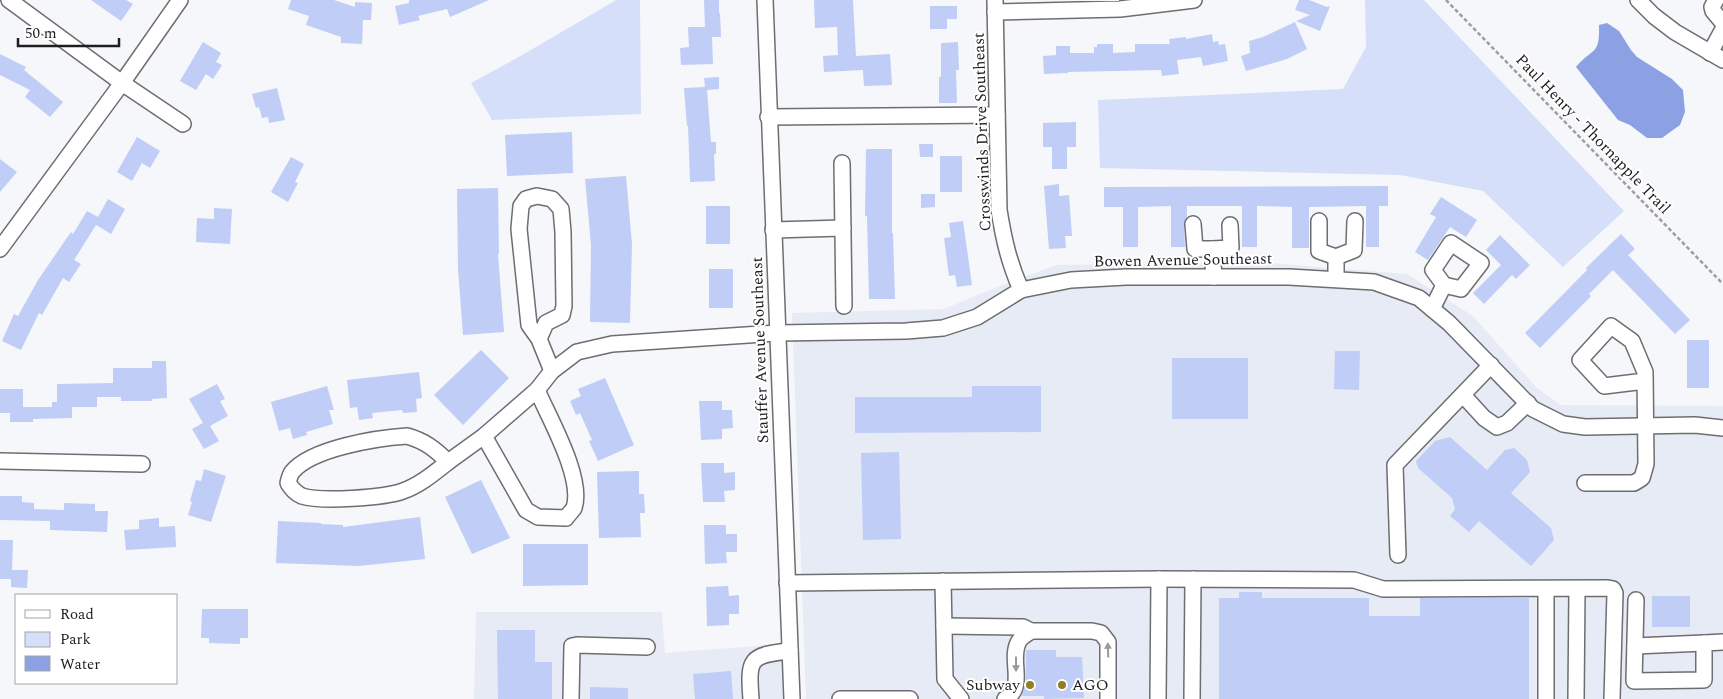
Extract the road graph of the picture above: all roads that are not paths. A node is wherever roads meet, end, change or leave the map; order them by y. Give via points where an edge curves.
1 (9, 0) edge
2 (180, 0) edge
3 (765, 0) edge
4 (1194, 0) edge
5 (1638, 0) edge
6 (1716, 0) edge
7 (995, 6) edge
8 (1723, 23) edge
9 (1723, 28) edge
10 (1716, 56) edge
11 (122, 83) junction
12 (997, 115) junction
13 (768, 117) junction
14 (183, 124) dead end
15 (842, 163) dead end
16 (1319, 221) dead end
17 (1355, 221) dead end
18 (1193, 224) dead end
19 (1230, 225) dead end
20 (843, 228) junction
21 (773, 230) junction
22 (1, 247) edge
23 (1212, 250) junction
24 (1336, 257) junction
25 (1214, 277) junction
26 (1336, 279) junction
27 (1444, 285) dead end
28 (1021, 290) junction
29 (844, 306) dead end
30 (1432, 309) junction
31 (777, 333) junction
32 (539, 339) junction
33 (1491, 365) junction
34 (552, 371) junction
35 (1645, 381) junction
36 (537, 390) junction
37 (1462, 395) junction
38 (1528, 403) junction
39 (1646, 426) junction
40 (1723, 428) edge
41 (484, 436) junction
42 (0, 461) edge
43 (448, 462) junction
44 (142, 464) dead end
45 (1585, 482) dead end
46 (1398, 555) dead end
47 (1159, 579) junction
48 (1193, 579) junction
49 (943, 582) junction
50 (787, 583) junction
51 (1546, 589) junction
52 (1578, 589) junction
53 (1636, 600) dead end
54 (944, 626) junction
55 (1031, 631) junction
56 (1723, 642) edge
57 (1704, 643) junction
58 (1635, 646) junction
59 (647, 647) dead end
60 (790, 652) junction
61 (571, 699) edge
62 (750, 699) edge
63 (792, 699) edge
64 (840, 699) edge
65 (910, 699) edge
66 (961, 699) edge
67 (1005, 699) edge
68 (1108, 699) edge
69 (1158, 699) edge
70 (1192, 699) edge
71 (1546, 699) edge
72 (1576, 699) edge
73 (1612, 699) edge

1 - 11 street
2 - 11 street
3 - 13 street, Stauffer Avenue Southeast
4 - 7 street via 1120,9
5 - 10 street via 1675,32
6 - 8 street via 1713,12
7 - 12 street, Crosswinds Drive Southeast
9 - 10 street
11 - 14 street
11 - 22 street
12 - 13 street
12 - 28 street, Crosswinds Drive Southeast via 999,210 1004,243
13 - 21 street, Stauffer Avenue Southeast
15 - 20 street
16 - 24 street via 1319,251
17 - 24 street via 1354,250
18 - 23 street via 1195,249
19 - 23 street via 1231,248
20 - 21 street
20 - 29 street
21 - 31 street, Stauffer Avenue Southeast
23 - 25 street
24 - 26 street
25 - 26 street, Bowen Avenue Southeast
25 - 28 street, Bowen Avenue Southeast via 1071,280
26 - 30 street, Bowen Avenue Southeast via 1374,282 1419,298
27 - 30 street
28 - 31 street, Bowen Avenue Southeast via 977,317 943,328 906,332
30 - 33 street, Bowen Avenue Southeast
31 - 34 street, Bowen Avenue Southeast via 612,344 577,352
31 - 50 street, Stauffer Avenue Southeast
32 - 32 street via 529,325 519,229 520,206 526,199 537,196 552,199 560,209 563,232 562,315 546,323
32 - 34 street
33 - 37 street
33 - 38 street, Bowen Avenue Southeast
34 - 36 street, Bowen Avenue Southeast
35 - 35 street via 1645,372 1632,341 1611,326 1580,360 1604,386
35 - 39 street
36 - 41 street, Bowen Avenue Southeast
36 - 41 street via 571,467 574,509 566,518 538,517 526,510
37 - 38 street via 1497,427 1507,423
37 - 46 street via 1395,465
38 - 39 street, Bowen Avenue Southeast via 1563,424
39 - 40 street, Bowen Avenue Southeast
39 - 45 street via 1646,464 1642,478 1634,484
41 - 43 street, Bowen Avenue Southeast
42 - 44 street
43 - 43 street, Bowen Avenue Southeast via 423,482 401,492 362,498 303,496 293,491 288,483 300,465 316,456 385,437 407,436 421,440
47 - 48 street
47 - 49 street
47 - 69 street
48 - 51 street via 1354,580 1384,589
48 - 70 street
49 - 50 street
49 - 54 street
50 - 60 street, Stauffer Avenue Southeast
51 - 52 street
51 - 71 street
52 - 72 street
52 - 73 street via 1608,588 1615,592
53 - 58 street
54 - 55 street via 1023,627
54 - 66 street via 945,679
55 -> 67 street via 1019,641 1016,684 1014,692
68 -> 55 street via 1108,642 1101,633
56 - 57 street
57 - 58 street
57 - 58 street via 1704,680 1634,681
59 - 61 street via 572,646
60 - 62 street via 761,655 752,663
60 - 63 street, Stauffer Avenue Southeast
64 - 65 street

